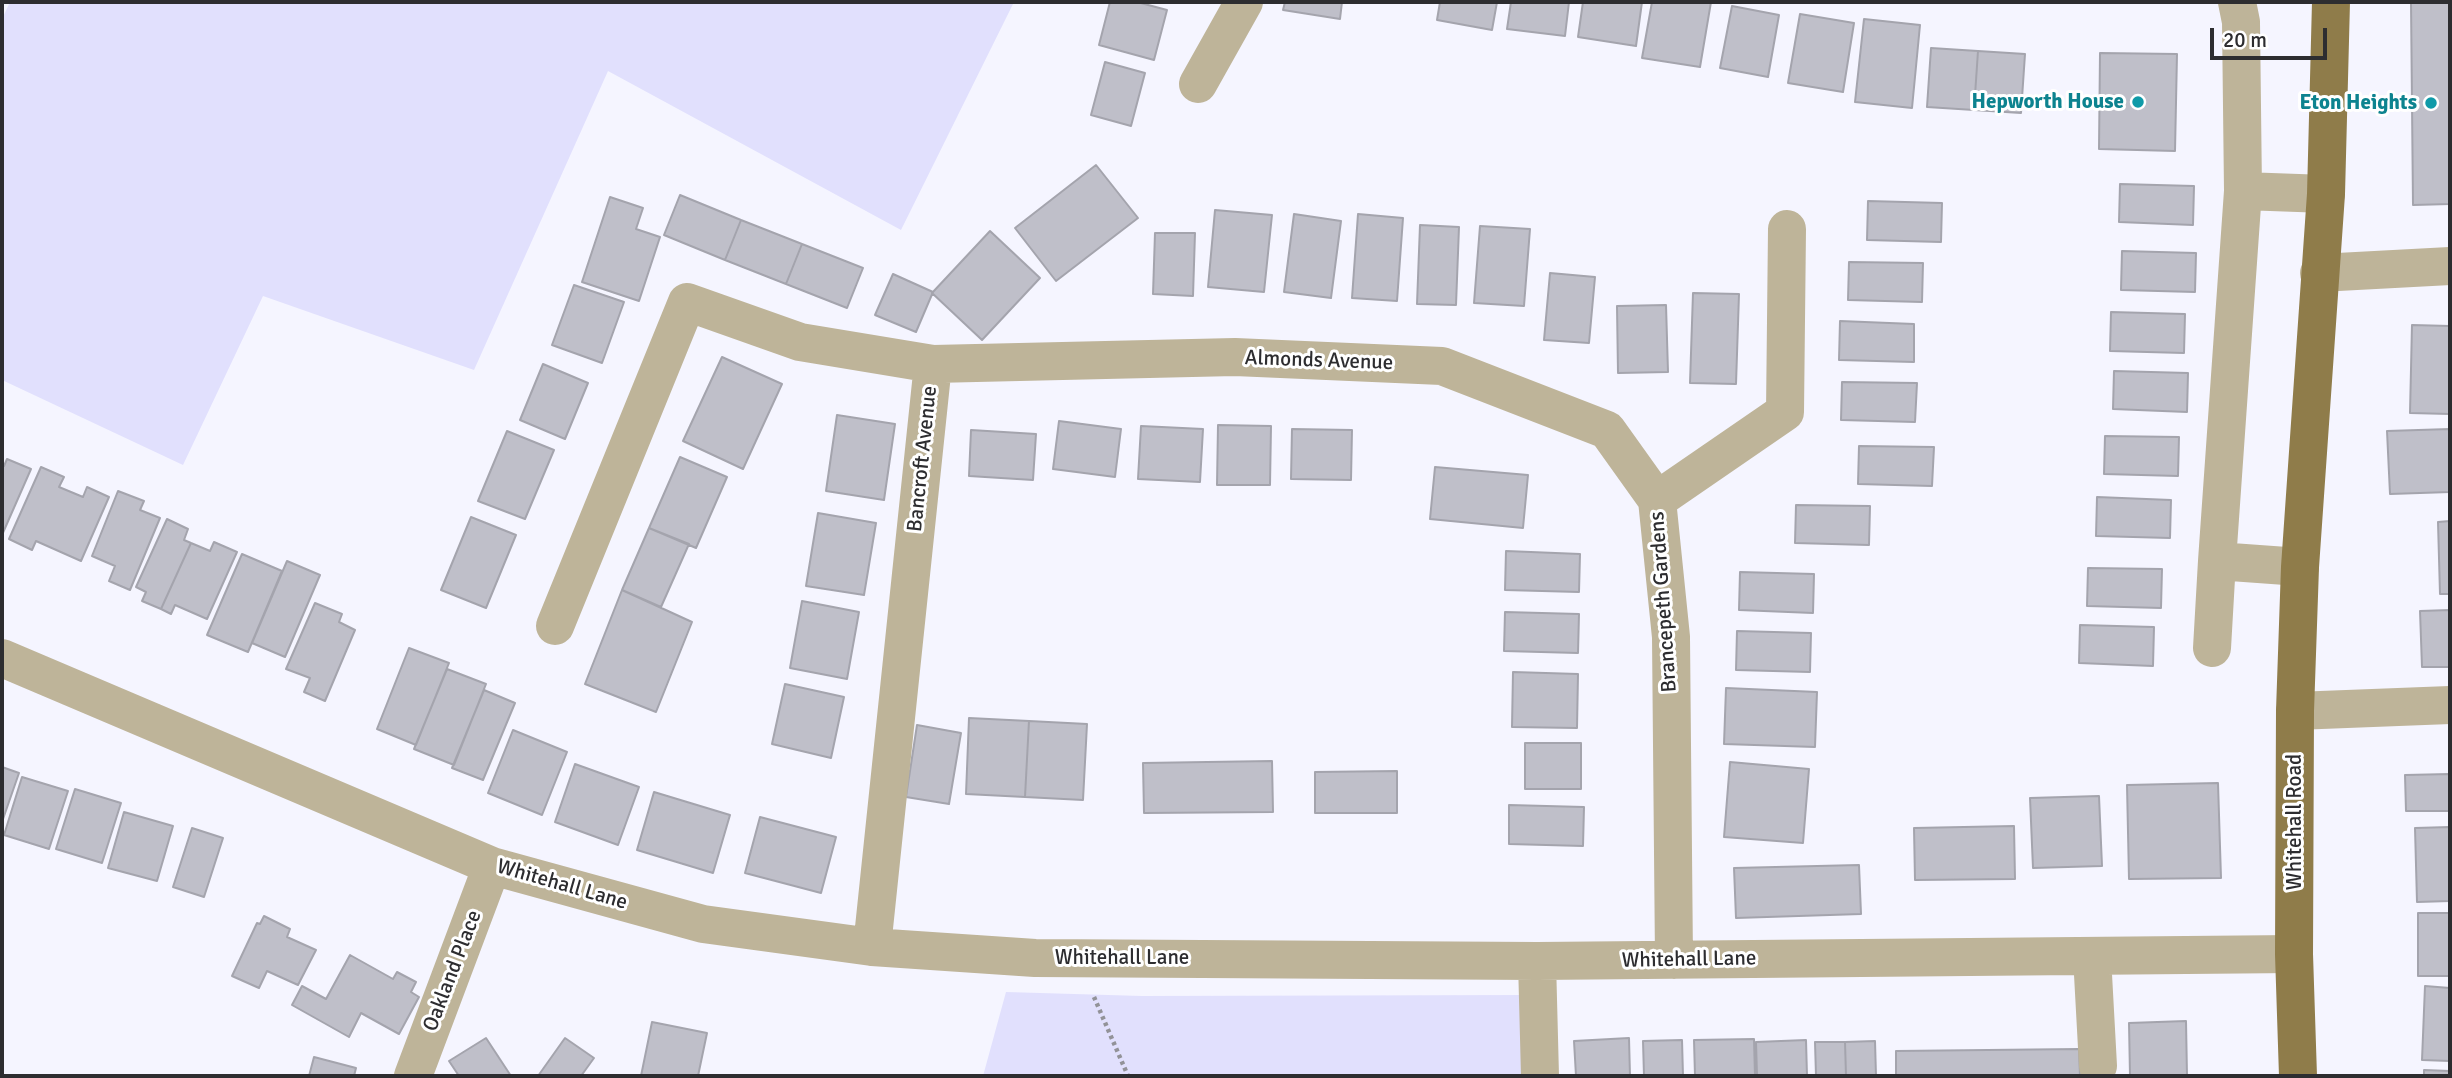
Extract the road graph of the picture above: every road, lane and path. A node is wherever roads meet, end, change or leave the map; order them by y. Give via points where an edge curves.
1 (1244, 2) edge
2 (2331, 2) edge
3 (2239, 12) edge
4 (1198, 84) dead end
5 (2243, 191) junction
6 (2326, 194) junction
7 (1787, 229) dead end
8 (2450, 266) edge
9 (2319, 273) junction
10 (933, 364) junction
11 (1657, 500) junction
12 (2217, 561) junction
13 (2300, 567) junction
14 (555, 626) dead end
15 (2212, 649) dead end
16 (2, 658) edge
17 (2450, 705) edge
18 (2295, 710) junction
19 (492, 866) junction
20 (872, 947) junction
21 (2294, 954) junction
22 (2092, 956) junction
23 (1077, 957) junction
24 (1674, 960) junction
25 (1537, 961) junction
26 (2098, 1066) dead end
27 (413, 1076) edge
28 (1128, 1076) edge
29 (1540, 1076) edge
30 (2298, 1076) edge

1 - 4 street
2 - 6 main road, Whitehall Road
3 - 5 street
5 - 6 street
5 - 12 street
6 - 9 main road, Whitehall Road
7 - 11 street, Brancepeth Gardens via 1785,412
8 - 9 street
9 - 13 main road, Whitehall Road
10 - 11 street, Almonds Avenue via 1235,358 1442,366 1607,430
10 - 14 street, Bancroft Avenue via 800,342 687,302
10 - 20 street, Bancroft Avenue
11 - 24 street, Brancepeth Gardens via 1671,637
12 - 13 street
12 - 15 street
13 - 18 main road, Whitehall Road
16 - 19 street, Whitehall Lane
17 - 18 street
18 - 21 main road, Whitehall Road
19 - 20 street, Whitehall Lane via 703,924
19 - 27 street, Oakland Place
20 - 23 street, Whitehall Lane
21 - 22 street, Whitehall Lane
21 - 30 main road, Whitehall Road
22 - 24 street, Whitehall Lane
22 - 26 street
23 - 25 street, Whitehall Lane
23 - 28 path
24 - 25 street, Whitehall Lane
25 - 29 street

